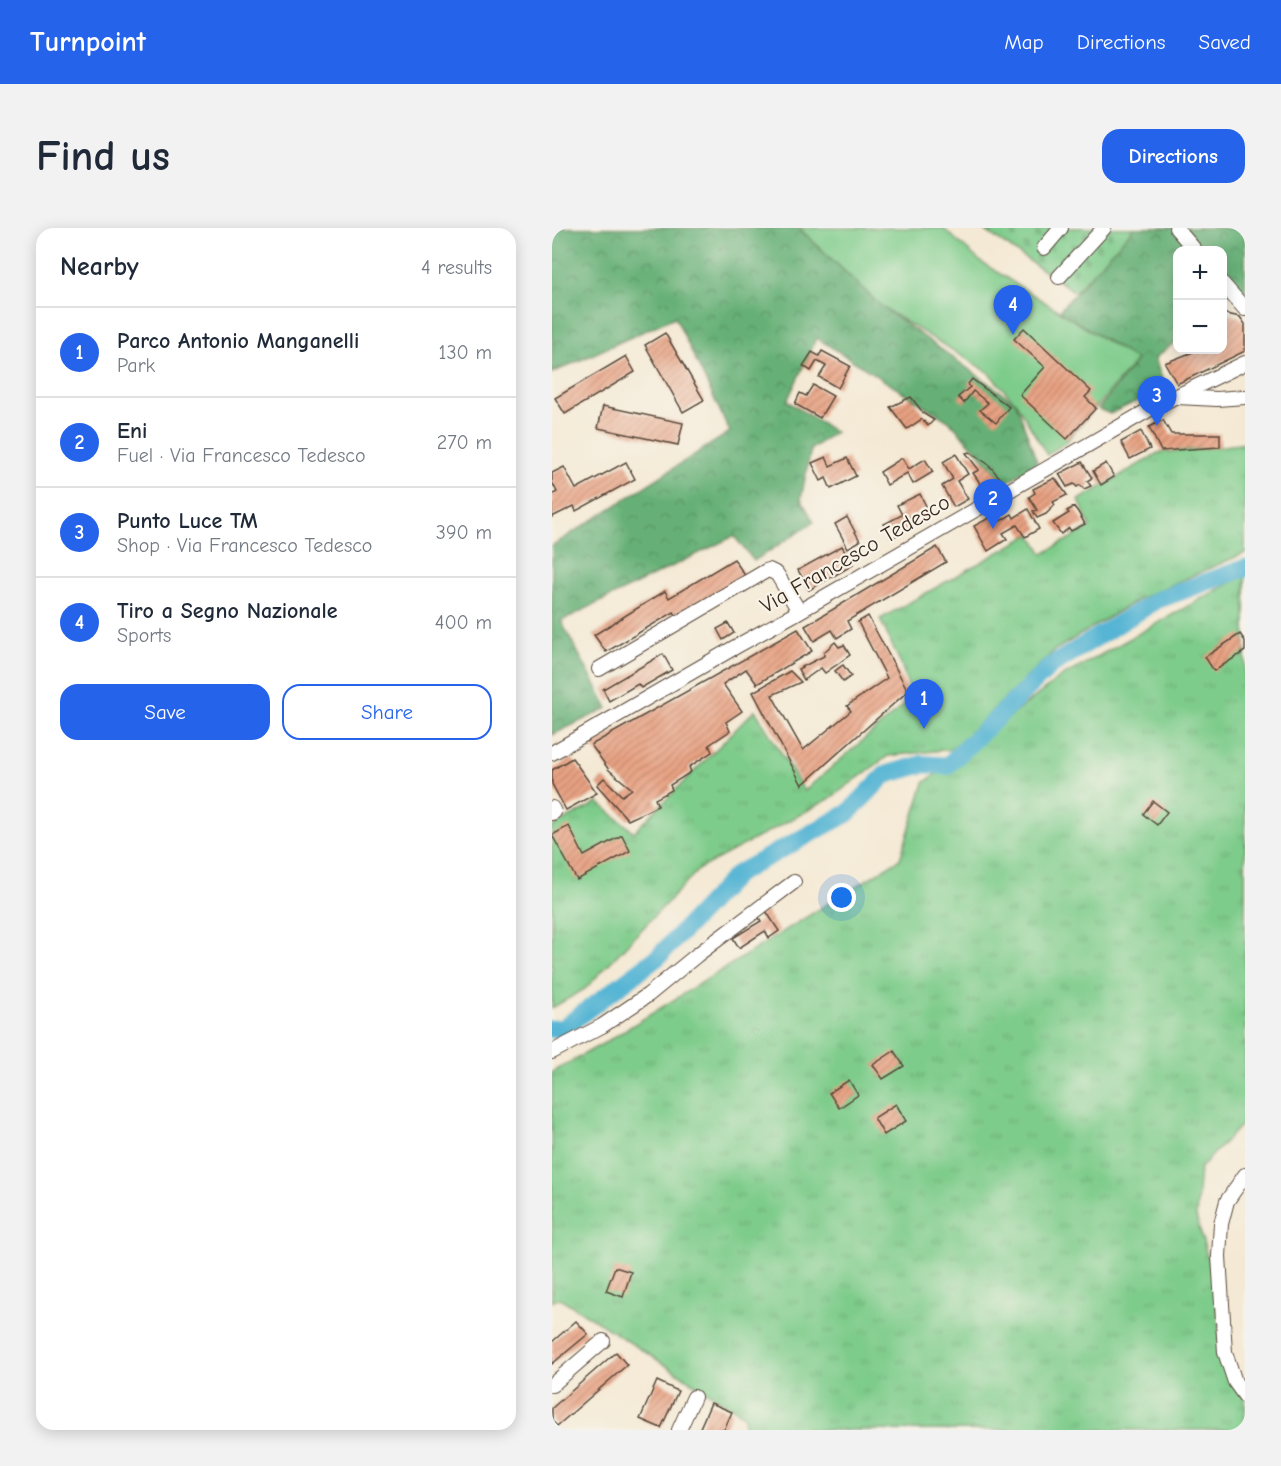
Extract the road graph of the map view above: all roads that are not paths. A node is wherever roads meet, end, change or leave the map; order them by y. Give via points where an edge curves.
1 (1061, 228) edge
2 (1104, 228) edge
3 (1176, 228) edge
4 (1192, 246) edge
5 (1044, 248) dead end
6 (1059, 277) dead end
7 (1227, 289) edge
8 (1245, 309) edge
9 (1245, 363) edge
10 (1175, 397) junction
11 (1245, 397) edge
12 (799, 611) junction
13 (599, 669) dead end
14 (552, 753) edge
15 (552, 808) edge
16 (552, 813) edge
17 (794, 882) dead end
18 (552, 1052) edge
19 (1245, 1175) edge
20 (603, 1341) dead end
21 (552, 1384) edge
22 (1245, 1396) edge
23 (694, 1397) dead end
24 (678, 1430) edge

1 - 5 street
2 - 6 street
3 - 4 street
7 - 8 street
9 - 10 street, Via Francesco Tedesco
10 - 11 street
10 - 12 street, Via Francesco Tedesco
12 - 13 street via 777,574 766,571
12 - 14 street, Via Francesco Tedesco
15 - 16 street
17 - 18 street via 696,954 648,996
19 - 22 street via 1227,1201 1219,1256 1225,1352 1235,1382
20 - 21 street
23 - 24 street

